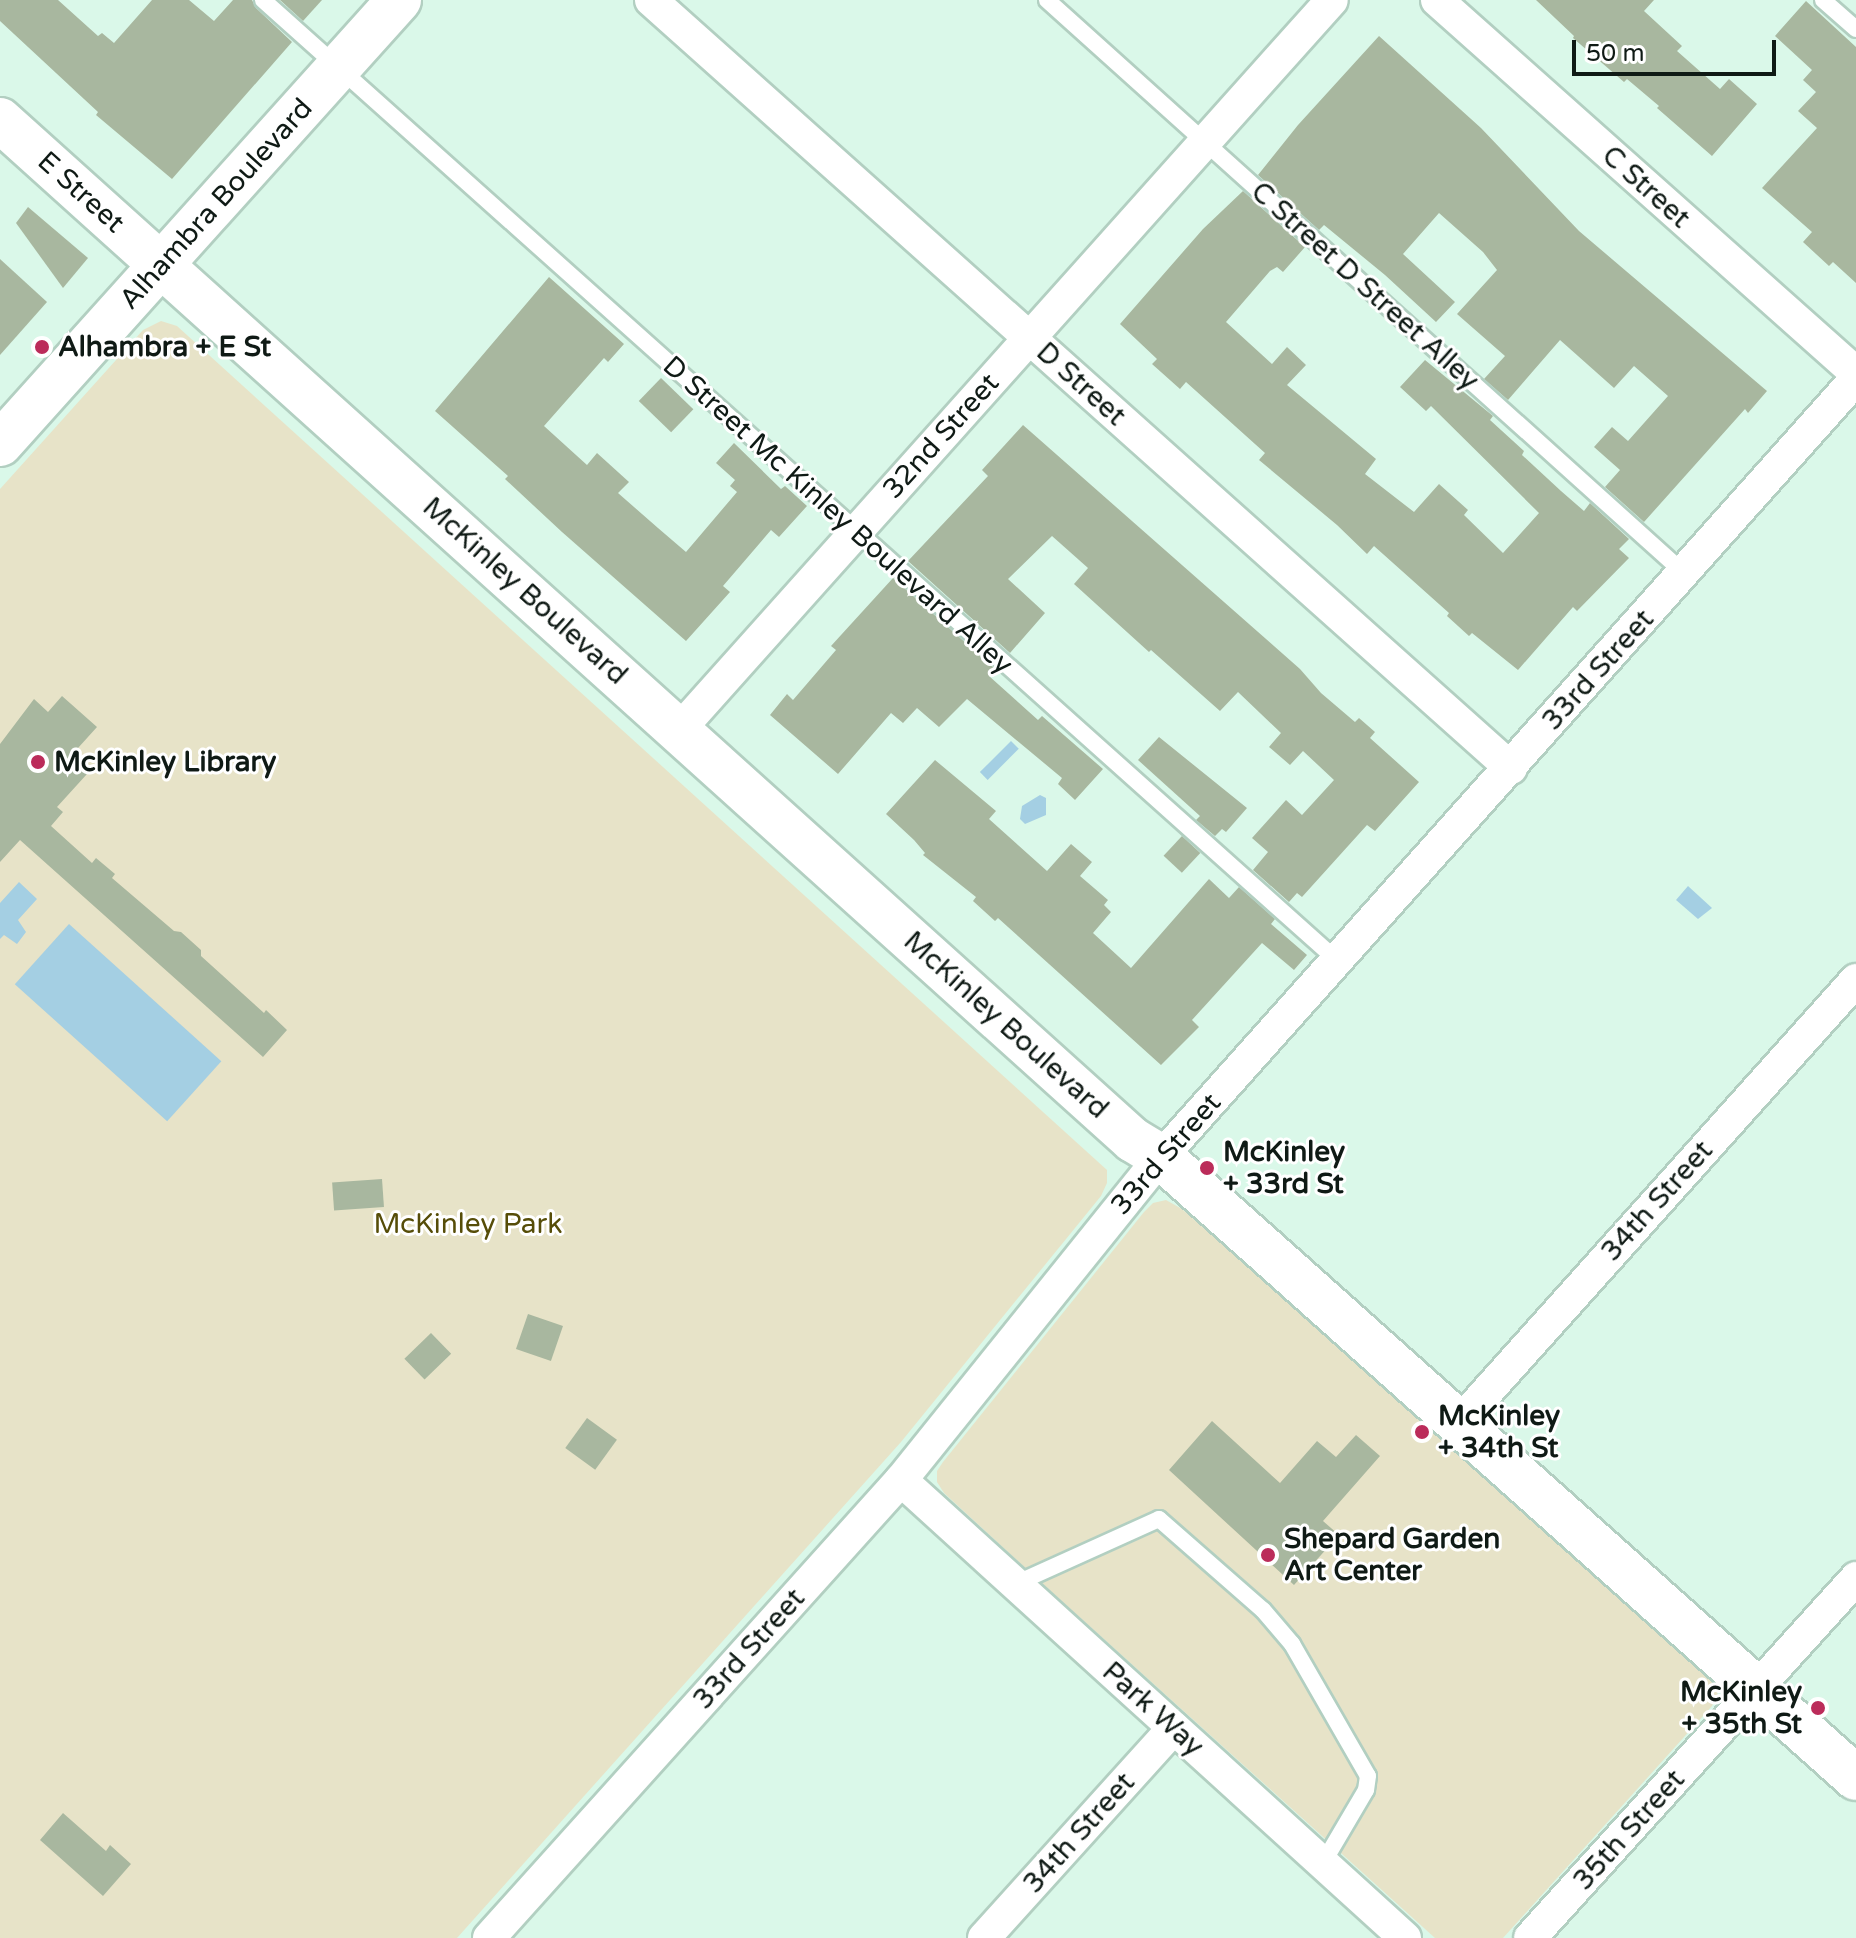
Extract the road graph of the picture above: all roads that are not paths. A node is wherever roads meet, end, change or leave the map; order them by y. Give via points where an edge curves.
1 (263, 0) edge
2 (399, 0) edge
3 (651, 0) edge
4 (1047, 0) edge
5 (1332, 0) edge
6 (1437, 0) edge
7 (1823, 0) edge
8 (1856, 29) edge
9 (339, 67) junction
10 (0, 120) edge
11 (1205, 142) junction
12 (162, 265) junction
13 (1029, 338) junction
14 (1856, 373) edge
15 (1856, 379) edge
16 (0, 444) edge
17 (856, 531) junction
18 (1684, 573) junction
19 (679, 730) junction
20 (1511, 768) junction
21 (1338, 961) junction
22 (1856, 980) edge
23 (1161, 1157) junction
24 (1459, 1423) junction
25 (901, 1480) junction
26 (1856, 1578) edge
27 (1015, 1584) junction
28 (1757, 1688) junction
29 (1174, 1728) junction
30 (1856, 1778) edge
31 (1323, 1863) junction
32 (489, 1938) edge
33 (984, 1938) edge
34 (1405, 1938) edge
35 (1530, 1938) edge

1 - 9 lane, D Street Mc Kinley Boulevard Alley
2 - 9 street, Alhambra Boulevard
3 - 13 street, D Street
4 - 11 lane, C Street D Street Alley
5 - 11 street, 32nd Street
6 - 14 street, C Street
7 - 8 lane
9 - 12 street, Alhambra Boulevard
9 - 17 lane, D Street Mc Kinley Boulevard Alley
10 - 12 street, E Street
11 - 13 street, 32nd Street
11 - 18 lane, C Street D Street Alley
12 - 16 street, Alhambra Boulevard
12 - 19 street, McKinley Boulevard
13 - 17 street, 32nd Street
13 - 20 street, D Street
15 - 18 street, 33rd Street
17 - 19 street, 32nd Street
17 - 21 lane, D Street Mc Kinley Boulevard Alley
18 - 20 street, 33rd Street
19 - 23 street, McKinley Boulevard via 1133,1140
20 - 21 street, 33rd Street
21 - 23 street, 33rd Street
22 - 24 street, 34th Street
23 - 24 street, McKinley Boulevard
23 - 25 street, 33rd Street
24 - 28 street, McKinley Boulevard
25 - 27 street, Park Way
25 - 32 street, 33rd Street
26 - 28 street, 35th Street
27 - 29 street, Park Way
27 - 31 lane via 1159,1519 1263,1610 1292,1644 1368,1776 1366,1790
28 - 30 street, McKinley Boulevard
28 - 35 street, 35th Street
29 - 31 street, Park Way
29 - 33 street, 34th Street
31 - 34 street, Park Way

